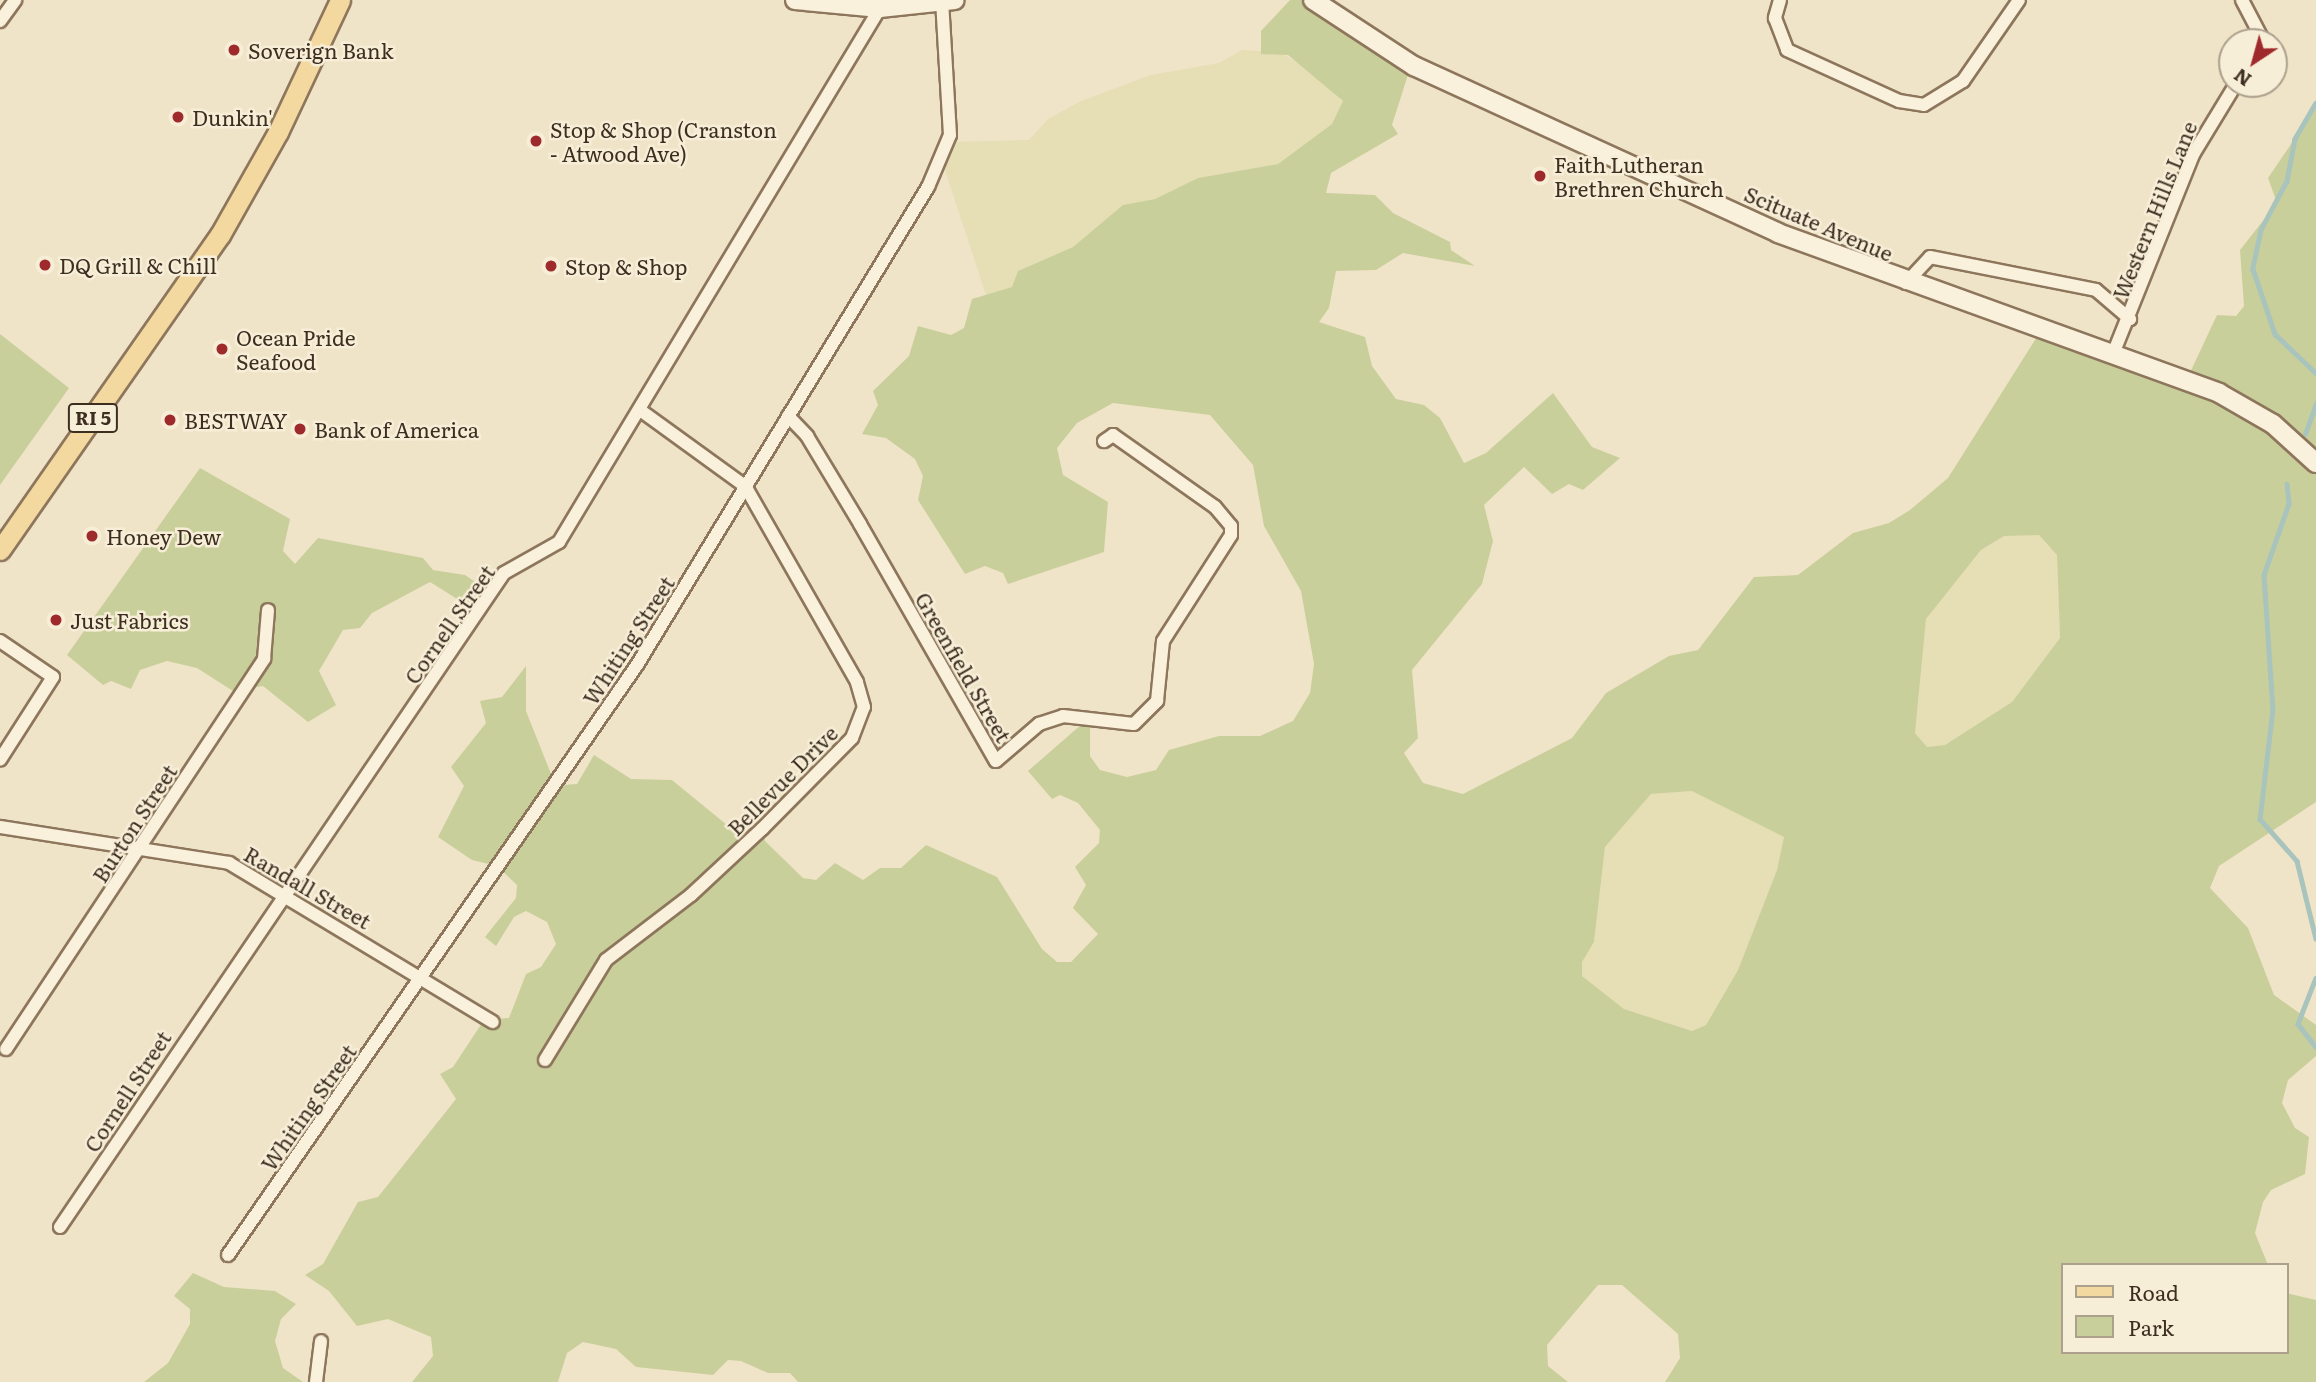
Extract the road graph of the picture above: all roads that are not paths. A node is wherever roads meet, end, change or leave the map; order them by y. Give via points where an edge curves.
1 (16, 0) edge
2 (322, 0) edge
3 (340, 0) edge
4 (794, 0) edge
5 (1313, 0) edge
6 (1780, 0) edge
7 (2020, 0) edge
8 (2242, 0) edge
9 (948, 1) edge
10 (914, 3) edge
11 (880, 8) junction
12 (0, 21) edge
13 (2257, 28) edge
14 (321, 30) junction
15 (2227, 98) edge
16 (1906, 283) junction
17 (2130, 319) junction
18 (2113, 354) junction
19 (640, 410) junction
20 (788, 416) junction
21 (1104, 441) dead end
22 (2316, 463) edge
23 (746, 486) junction
24 (0, 550) edge
25 (268, 610) dead end
26 (0, 641) edge
27 (0, 761) edge
28 (0, 827) edge
29 (143, 847) junction
30 (285, 894) junction
31 (422, 977) junction
32 (493, 1022) dead end
33 (6, 1049) dead end
34 (545, 1060) dead end
35 (60, 1227) dead end
36 (228, 1255) dead end
37 (321, 1341) dead end
38 (316, 1382) edge

1 - 12 street
2 - 14 main road, RI 5
3 - 14 main road, RI 5
4 - 11 main road
5 - 16 main road, Scituate Avenue via 1414,66 1778,233
6 - 7 street via 1778,35 1787,50 1899,101 1924,106 1963,81
8 - 13 street
9 - 10 main road
9 - 20 street, Whiting Street via 950,121 945,157
10 - 11 main road
11 - 19 street, Cornell Street
14 - 24 main road, RI 5 via 289,110 220,235
15 - 17 street, Western Hills Lane via 2194,153
16 - 17 street via 1930,257 2096,290
16 - 18 main road, Scituate Avenue
17 - 18 street, Western Hills Lane
18 - 22 main road, Scituate Avenue via 2238,402
19 - 23 street, Bellevue Drive
19 - 30 street, Cornell Street via 559,542 504,573
20 - 21 street, Greenfield Street via 807,436 996,761 1039,724 1063,716 1134,723 1157,701 1163,641 1231,534 1231,526 1215,507 1113,435
20 - 23 street, Whiting Street
23 - 31 street, Whiting Street via 637,665
23 - 34 street, Bellevue Drive via 857,682 862,720 852,738 762,829 691,895 606,960
25 - 29 street, Burton Street via 264,659
26 - 27 street via 54,677
28 - 29 street, Randall Street
29 - 30 street, Randall Street via 229,863
29 - 33 street, Burton Street
30 - 31 street, Randall Street
30 - 35 street, Cornell Street
31 - 32 street, Randall Street
31 - 36 street, Whiting Street
37 - 38 street

